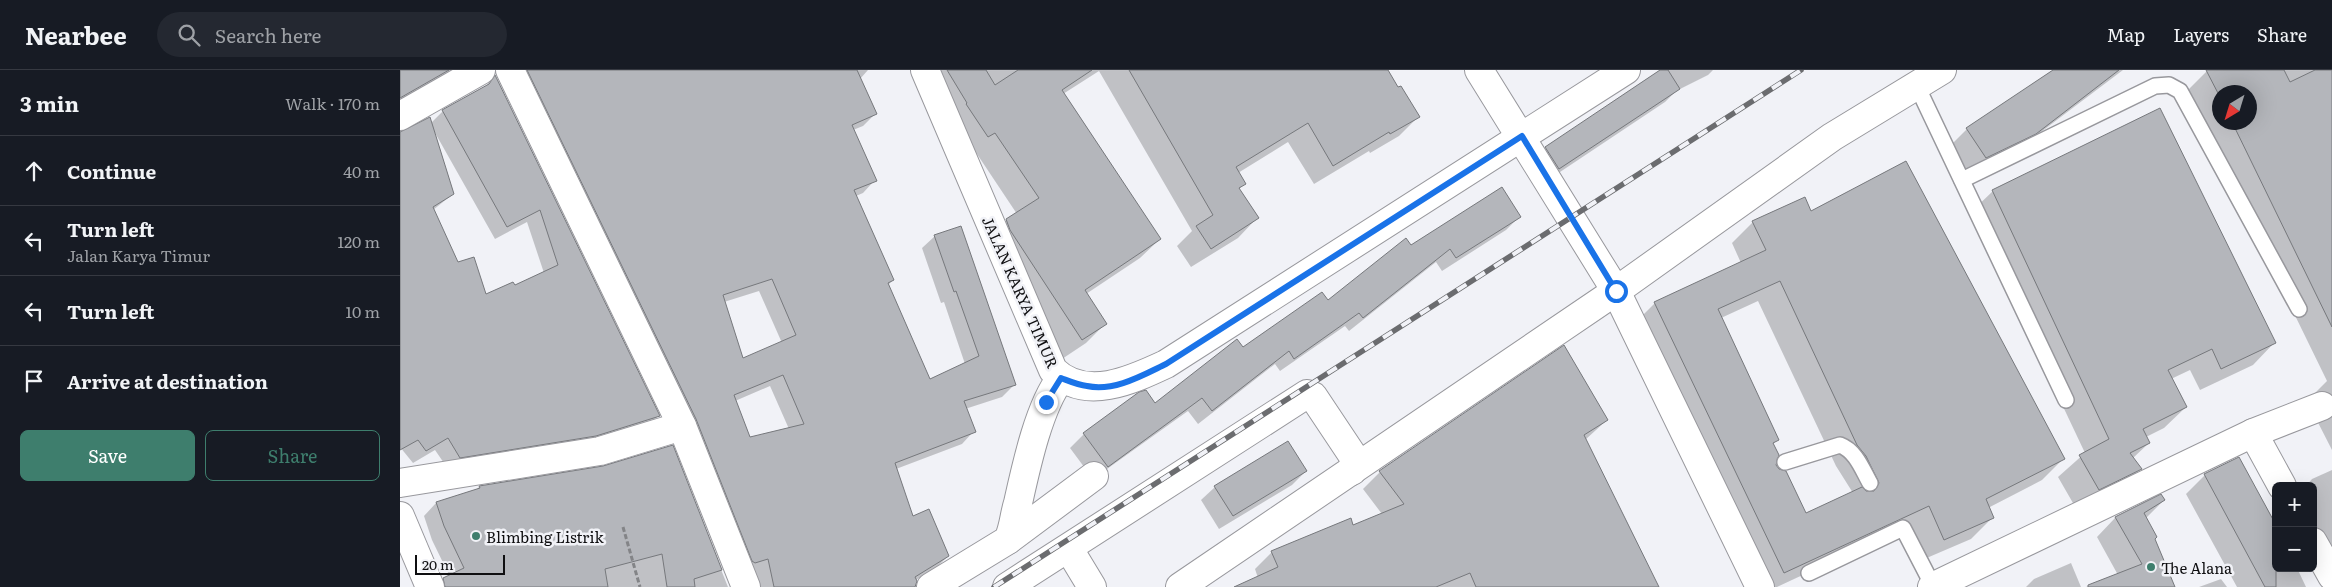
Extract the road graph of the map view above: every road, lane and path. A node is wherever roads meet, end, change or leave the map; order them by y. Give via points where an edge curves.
1 (480, 70) edge
2 (510, 70) edge
3 (925, 70) edge
4 (1479, 70) edge
5 (1626, 70) edge
6 (1942, 70) edge
7 (1917, 86) junction
8 (400, 116) edge
9 (1522, 136) junction
10 (1962, 180) junction
11 (1616, 291) junction
12 (2298, 309) dead end
13 (1061, 378) junction
14 (2066, 400) dead end
15 (2322, 406) dead end
16 (682, 426) junction
17 (2253, 433) junction
18 (1785, 462) dead end
19 (1352, 471) junction
20 (1094, 476) dead end
21 (2280, 482) edge
22 (400, 483) edge
23 (1870, 483) dead end
24 (400, 516) edge
25 (623, 527) dead end
26 (1008, 540) junction
27 (1069, 549) junction
28 (2317, 549) edge
29 (1810, 573) dead end
30 (2332, 576) edge
31 (430, 587) edge
32 (640, 587) edge
33 (746, 587) edge
34 (931, 587) edge
35 (1007, 587) edge
36 (1092, 587) edge
37 (1180, 587) edge
38 (1760, 587) edge
39 (1933, 587) edge

1 - 8 street
2 - 16 street
3 - 13 street, JALAN KARYA TIMUR via 1046,356
4 - 9 street
5 - 9 street, JALAN KARYA TIMUR
6 - 7 street
7 - 10 lane
7 - 11 street via 1832,137
9 - 11 street
9 - 13 street, JALAN KARYA TIMUR via 1166,364 1136,378 1100,387 1088,387
10 - 12 lane via 2155,86 2169,85 2180,91
10 - 14 lane
11 - 19 street
11 - 38 street
13 - 26 street via 1046,402
15 - 17 street
16 - 22 street via 600,451
16 - 33 street
17 - 21 street
17 - 39 street
18 - 23 lane via 1840,446 1848,448 1854,455
19 - 27 street via 1353,456 1313,396 1307,394
19 - 37 street
20 - 26 street
24 - 31 street
25 - 32 path
26 - 34 street
27 - 35 street
27 - 36 street
28 - 30 street
29 - 39 lane via 1900,524

